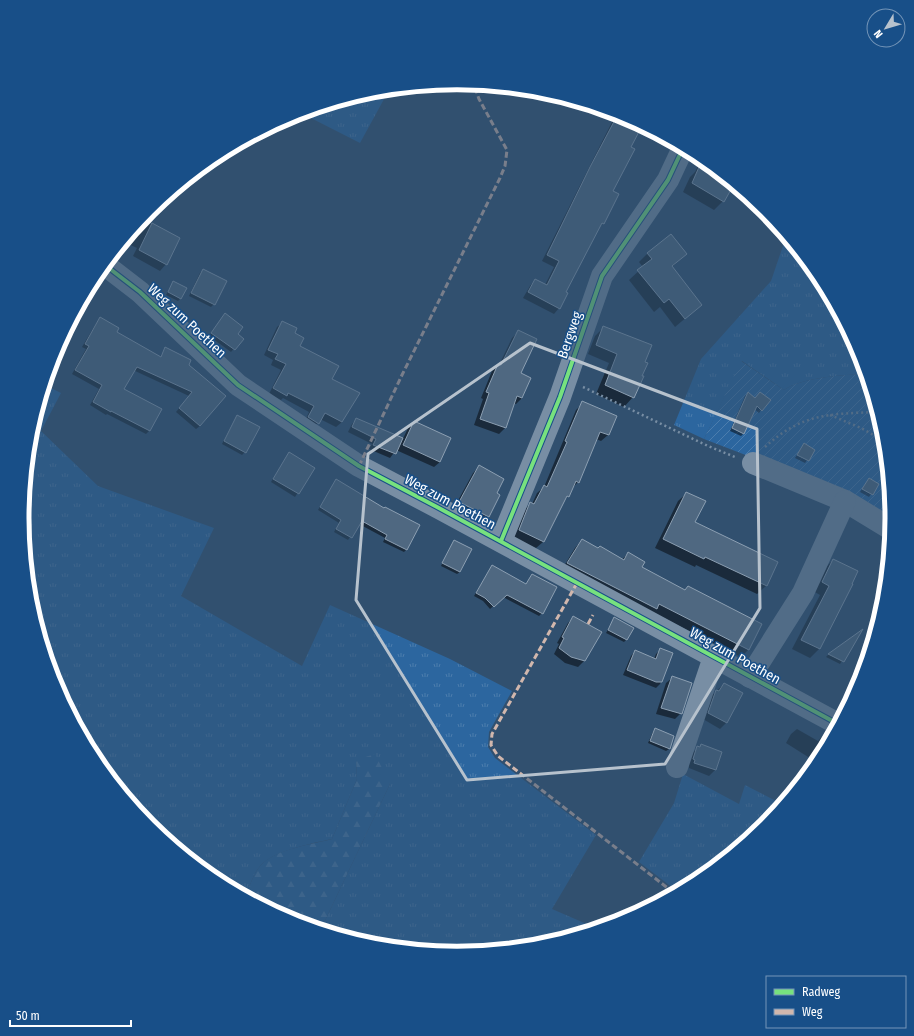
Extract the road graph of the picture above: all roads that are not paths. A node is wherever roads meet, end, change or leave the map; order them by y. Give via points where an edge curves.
1 (681, 153) edge
2 (109, 268) edge
3 (754, 463) road end
4 (845, 501) junction
5 (885, 525) edge
6 (501, 541) junction
7 (714, 657) junction
8 (750, 677) junction
9 (833, 722) edge
10 (677, 767) dead end

1 - 6 street, Bergweg via 668,180 602,276 560,398
2 - 6 street, Weg zum Poethen via 140,292 238,385 359,466
3 - 4 street
4 - 5 street
4 - 8 street via 803,593
6 - 7 street, Weg zum Poethen
7 - 8 street, Weg zum Poethen
7 - 10 street
8 - 9 street, Weg zum Poethen

